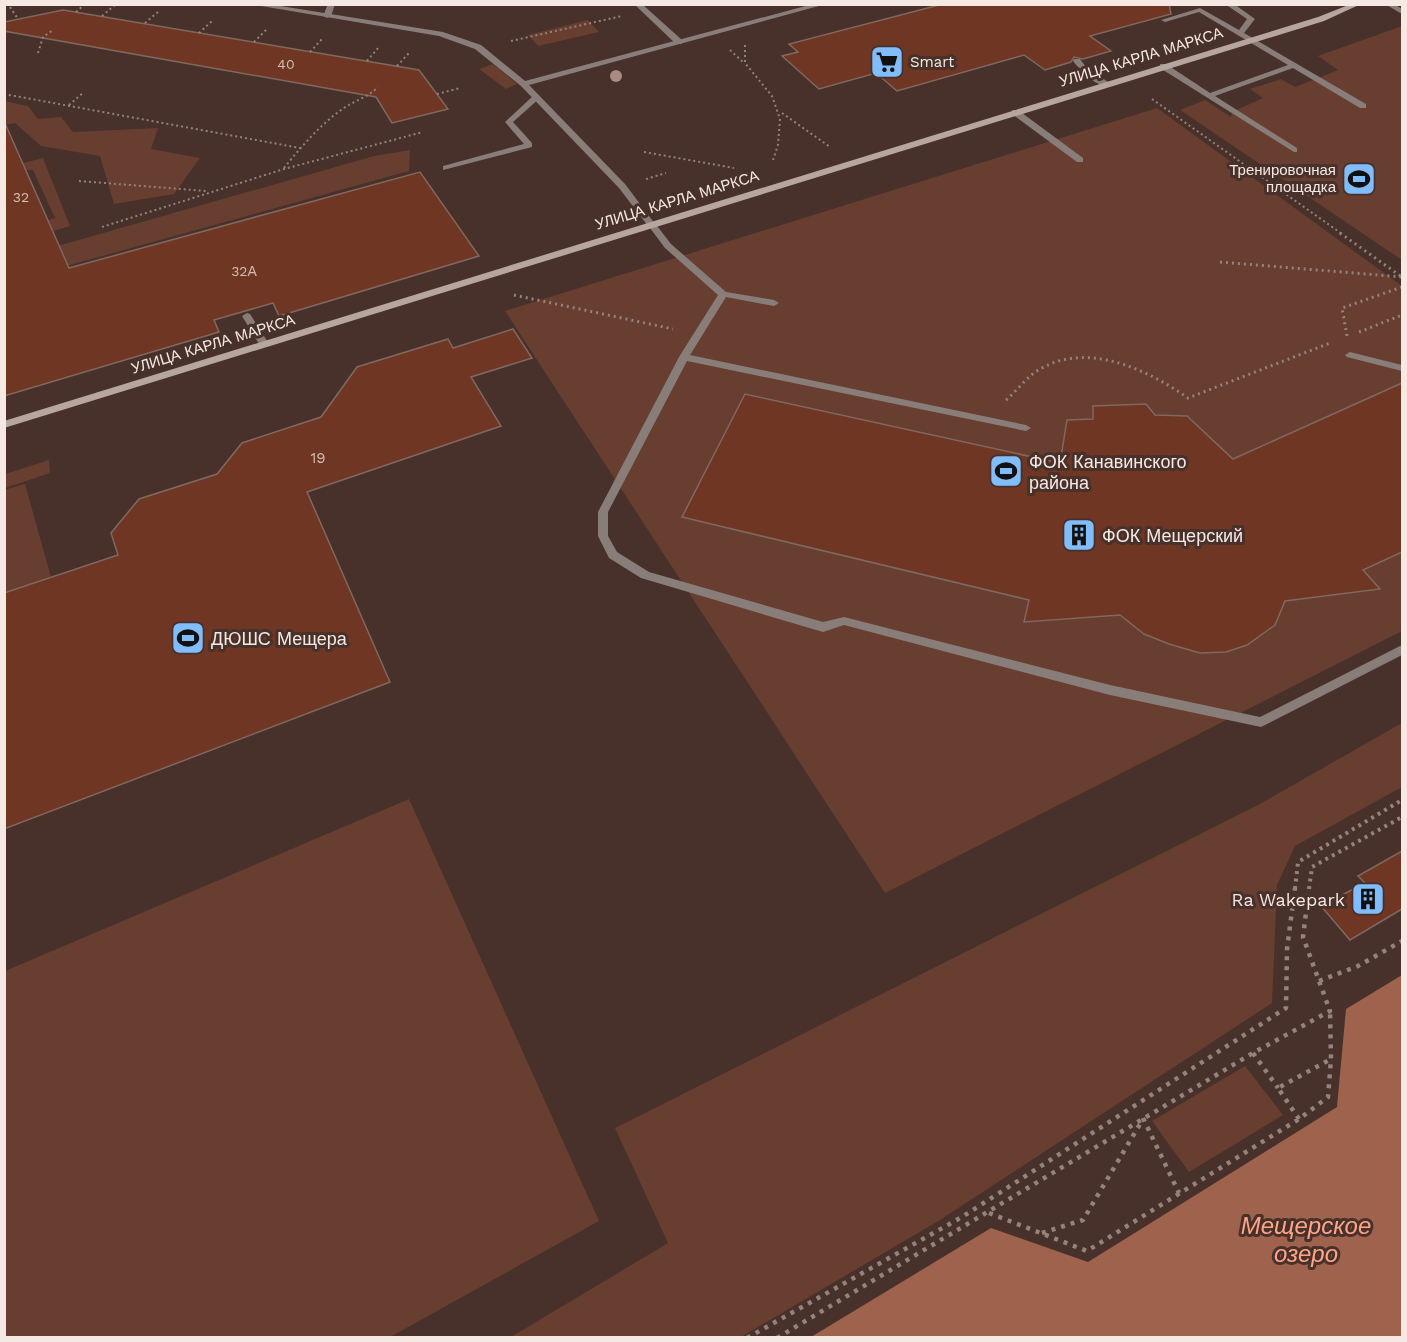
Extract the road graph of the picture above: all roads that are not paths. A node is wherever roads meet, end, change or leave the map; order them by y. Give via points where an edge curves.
1 (252, 4) edge
2 (332, 4) edge
3 (637, 4) edge
4 (823, 4) edge
5 (1228, 4) edge
6 (1358, 4) edge
7 (1388, 4) edge
8 (1402, 12) edge
9 (327, 16) junction
10 (1165, 20) dead end
11 (1239, 34) junction
12 (1248, 40) junction
13 (679, 42) junction
14 (1077, 61) dead end
15 (1163, 66) junction
16 (1292, 66) junction
17 (524, 84) junction
18 (1105, 84) junction
19 (1208, 96) junction
20 (536, 98) junction
21 (1363, 106) dead end
22 (1015, 112) junction
23 (1294, 150) dead end
24 (1080, 160) dead end
25 (446, 168) dead end
26 (651, 224) junction
27 (723, 294) junction
28 (774, 303) dead end
29 (248, 316) dead end
30 (264, 344) junction
31 (1350, 355) dead end
32 (684, 357) junction
33 (1402, 368) edge
34 (4, 425) edge
35 (1026, 428) dead end
36 (1402, 650) edge

1 - 9 street
2 - 9 street
3 - 13 street
4 - 13 street
5 - 11 street via 1251,19
6 - 12 main road, УЛИЦА КАРЛА МАРКСА
7 - 8 street
9 - 17 street via 461,39
10 - 11 street via 1200,10
11 - 12 street
12 - 15 main road, УЛИЦА КАРЛА МАРКСА
12 - 16 street
13 - 17 street
14 - 18 street
15 - 18 main road, УЛИЦА КАРЛА МАРКСА
15 - 19 street
16 - 19 street
16 - 21 street
17 - 20 street
18 - 22 main road, УЛИЦА КАРЛА МАРКСА
19 - 23 street
20 - 25 street via 509,122 529,146
20 - 26 street via 622,186
22 - 24 street
22 - 26 main road, УЛИЦА КАРЛА МАРКСА
26 - 27 street via 668,246
26 - 30 main road, УЛИЦА КАРЛА МАРКСА
27 - 28 street
27 - 32 street
29 - 30 street
30 - 34 main road, УЛИЦА КАРЛА МАРКСА
31 - 33 street
32 - 35 street
32 - 36 street via 603,512 603,536 613,555 645,575 823,627 844,621 1110,690 1261,722

